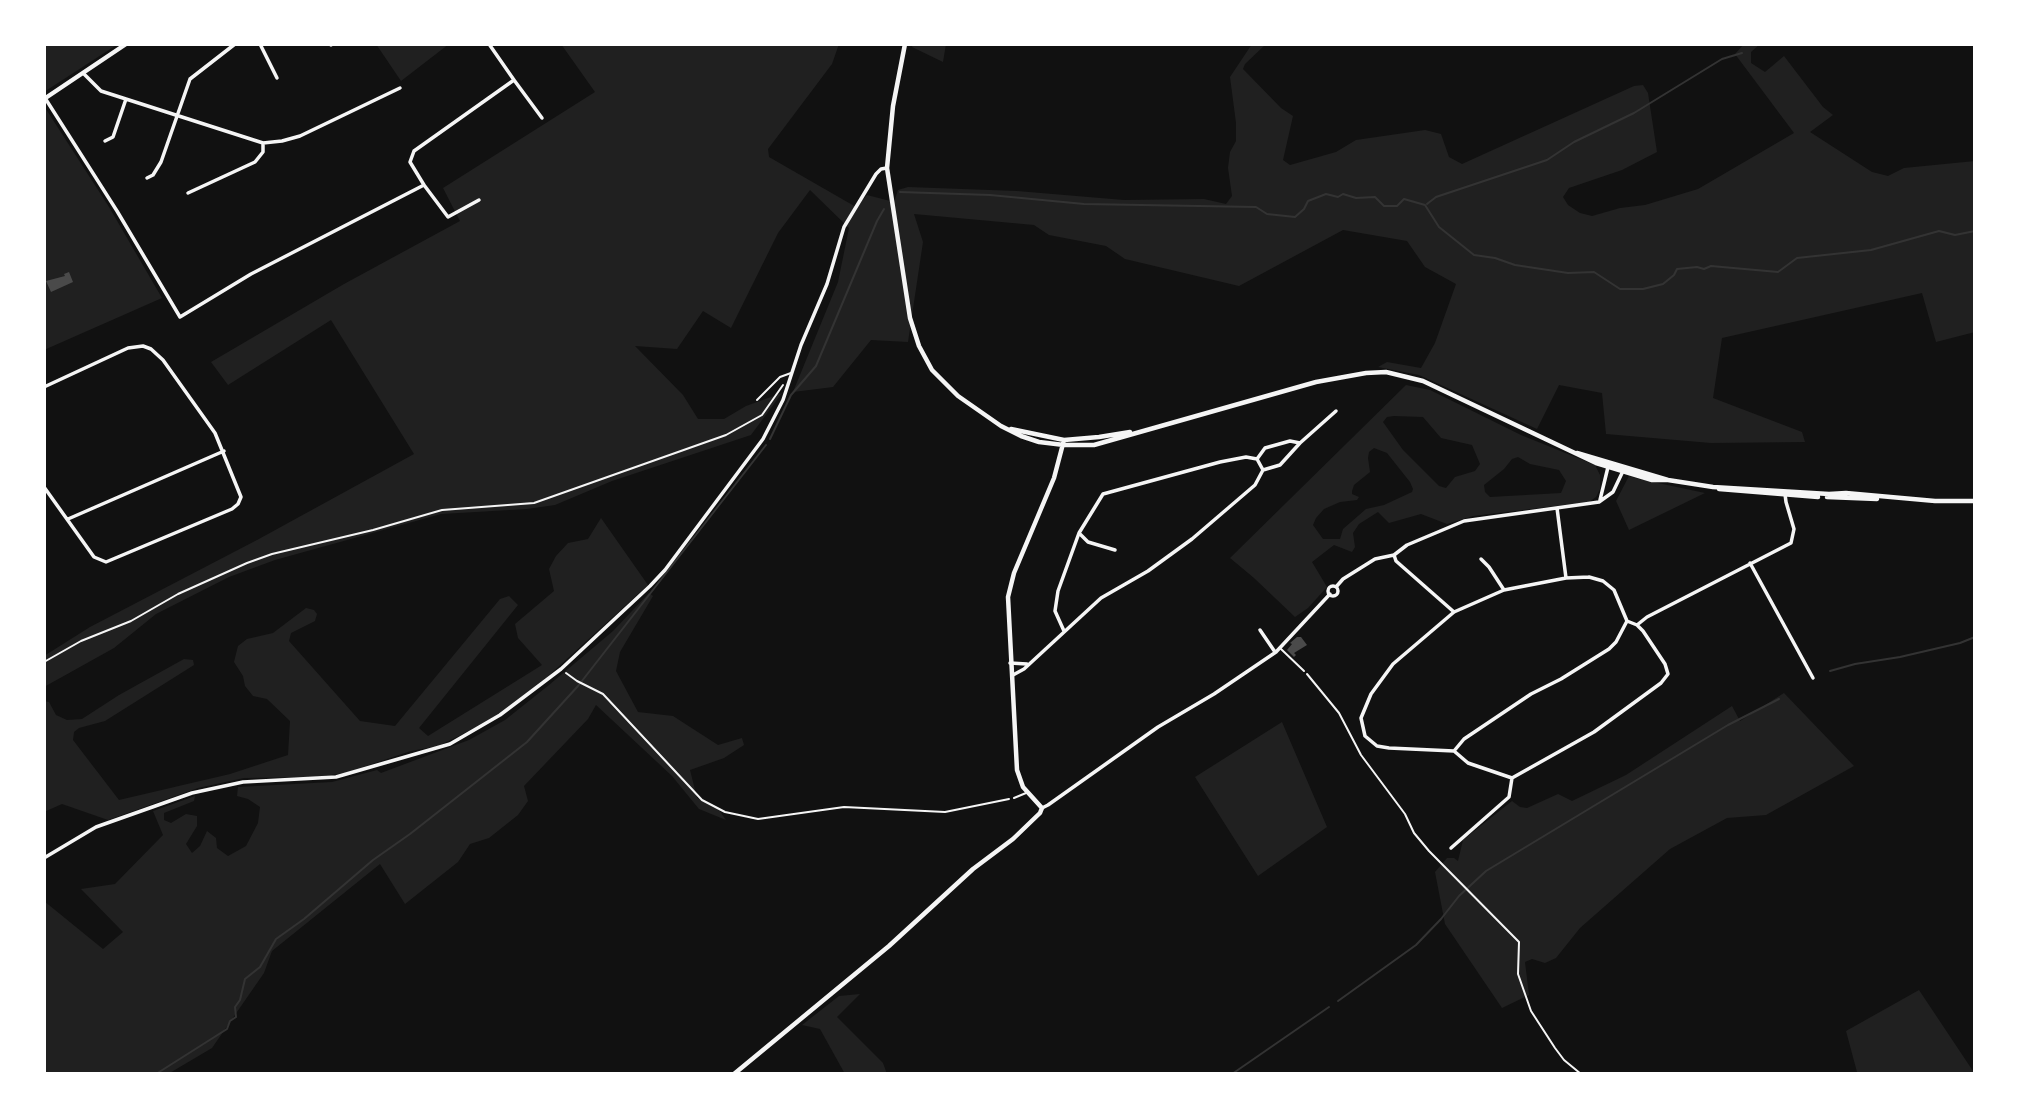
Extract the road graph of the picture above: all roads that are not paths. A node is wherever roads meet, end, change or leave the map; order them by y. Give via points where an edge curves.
1 (126, 44) edge
2 (235, 44) edge
3 (260, 44) edge
4 (489, 44) edge
5 (905, 44) edge
6 (84, 74) junction
7 (277, 78) dead end
8 (514, 80) junction
9 (400, 88) dead end
10 (44, 98) edge
11 (126, 99) junction
12 (176, 116) junction
13 (542, 118) dead end
14 (105, 141) dead end
15 (263, 143) junction
16 (887, 168) junction
17 (147, 178) dead end
18 (424, 185) junction
19 (188, 193) dead end
20 (479, 200) dead end
21 (792, 373) junction
22 (44, 387) edge
23 (757, 400) dead end
24 (1336, 411) dead end
25 (1064, 442) junction
26 (1300, 443) junction
27 (224, 451) junction
28 (1570, 451) junction
29 (1257, 459) junction
30 (1600, 464) junction
31 (1612, 466) junction
32 (1623, 469) junction
33 (1263, 470) junction
34 (1605, 477) junction
35 (44, 487) edge
36 (1785, 494) junction
37 (1975, 501) edge
38 (1599, 502) junction
39 (1557, 509) junction
40 (68, 519) junction
41 (1079, 533) junction
42 (1115, 550) dead end
43 (1394, 555) junction
44 (1480, 559) dead end
45 (1750, 563) junction
46 (1566, 578) junction
47 (1504, 590) junction
48 (1454, 612) junction
49 (1627, 621) junction
50 (1637, 625) junction
51 (1260, 630) dead end
52 (1064, 631) junction
53 (1281, 648) junction
54 (1276, 652) junction
55 (1010, 663) junction
56 (1029, 663) junction
57 (1304, 671) road end
58 (1010, 676) junction
59 (1813, 678) dead end
60 (1454, 751) junction
61 (1512, 778) junction
62 (1027, 792) junction
63 (1014, 798) road end
64 (1042, 808) junction
65 (1451, 848) dead end
66 (44, 858) edge
67 (734, 1074) edge

1 - 6 street
2 - 12 street via 190,79
3 - 7 street
4 - 8 street
5 - 16 street via 891,116
6 - 10 street
6 - 11 street via 99,90
8 - 13 street
8 - 18 street via 414,150 410,162
9 - 15 street via 300,136
10 - 18 street via 180,317 251,274
11 - 12 street
11 - 14 street via 113,137
12 - 15 street
12 - 17 street via 156,170
15 - 19 street via 255,162
16 - 21 street via 876,174 844,227
16 - 25 street via 906,301 919,346 932,369 958,396 1001,426
18 - 20 street via 447,217
21 - 23 lane via 780,377
21 - 66 street via 763,439 665,570 561,669 500,715 450,744 336,777 251,781 192,793 96,827
22 - 27 street via 128,348 148,348 176,377
24 - 26 street
25 - 28 street via 1145,429 1317,382 1386,372 1423,381
25 - 55 street via 1011,584 1007,607
26 - 29 street via 1265,448
26 - 33 street via 1280,465
27 - 40 street
27 - 40 street via 240,492 239,501 232,509 174,536 103,562 92,555
28 - 30 street
28 - 31 street
29 - 33 street
29 - 41 street via 1230,459 1106,492
30 - 31 street
30 - 34 street
31 - 32 street
31 - 34 street
32 - 36 street via 1733,492
32 - 38 street via 1613,492
33 - 52 street via 1255,485 1192,539 1101,598
34 - 38 street
35 - 40 street
36 - 37 street
36 - 45 street via 1794,529 1791,543
38 - 39 street
39 - 43 street via 1464,521
39 - 46 street
41 - 42 street via 1088,542
41 - 52 street via 1055,603
43 - 48 street
43 - 53 street via 1375,559 1343,579 1336,587 1337,594 1330,594
44 - 47 street
45 - 50 street
45 - 59 street
46 - 47 street
46 - 49 street via 1603,581 1614,590
47 - 48 street
48 - 60 street via 1393,664 1363,707 1361,718 1365,736 1377,746
49 - 50 street
49 - 60 street via 1609,649 1531,694 1464,739
50 - 61 street via 1668,669 1666,679 1594,732
51 - 54 street
52 - 56 street
53 - 54 street
53 - 57 lane
54 - 64 street
55 - 56 street
55 - 58 street
56 - 58 street
58 - 62 street via 1017,770
60 - 61 street via 1468,763
61 - 65 street via 1509,797
62 - 63 lane
62 - 64 street
64 - 67 street via 1023,831

